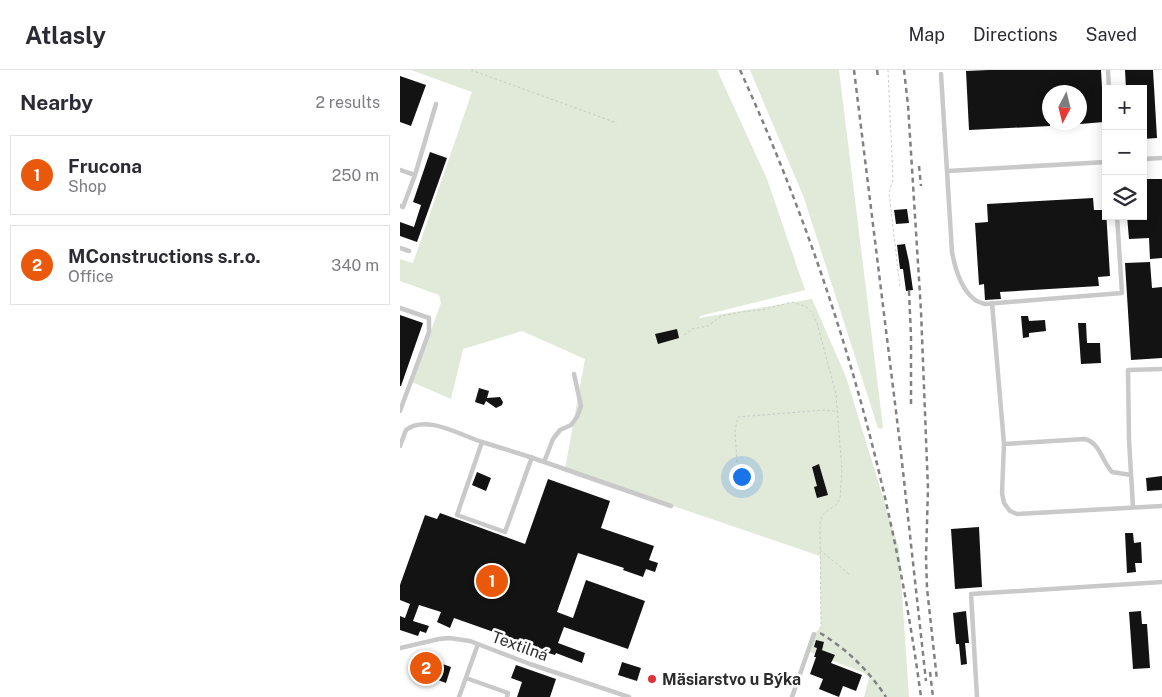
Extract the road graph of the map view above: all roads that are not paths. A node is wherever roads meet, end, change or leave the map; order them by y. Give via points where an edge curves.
1 (1108, 70) edge
2 (941, 74) dead end
3 (1109, 85) edge
4 (436, 104) dead end
5 (1162, 158) edge
6 (1147, 159) edge
7 (1102, 162) edge
8 (400, 170) edge
9 (948, 171) junction
10 (415, 175) junction
11 (400, 206) edge
12 (1117, 220) edge
13 (400, 248) edge
14 (409, 251) dead end
15 (992, 303) junction
16 (400, 308) edge
17 (1162, 369) edge
18 (574, 374) dead end
19 (400, 411) edge
20 (482, 442) junction
21 (1004, 444) junction
22 (400, 446) edge
23 (532, 457) junction
24 (544, 462) junction
25 (1131, 474) junction
26 (671, 506) dead end
27 (1162, 506) edge
28 (1133, 507) junction
29 (1162, 582) edge
30 (814, 634) road end
31 (478, 644) junction
32 (400, 648) edge
33 (466, 678) junction
34 (460, 697) edge
35 (507, 697) edge
36 (629, 697) edge
37 (792, 697) edge
38 (977, 697) edge

1 - 3 lane
2 - 9 lane
4 - 10 lane
5 - 6 lane
7 - 9 lane
8 - 10 lane
9 - 15 lane via 956,272 975,300
10 - 11 lane
12 - 15 lane via 1122,293
13 - 14 lane
15 - 21 lane
16 - 19 lane via 429,318 430,323
17 - 25 lane via 1128,370
18 - 24 lane via 581,406 571,426 560,430 553,439
20 - 22 lane via 429,423 419,423 406,430
20 - 23 lane
20 - 23 lane via 457,515 505,532
21 - 25 lane via 1085,439 1096,445 1112,472
21 - 28 lane via 1002,493 1010,511 1017,514
23 - 24 lane
24 - 26 lane
25 - 28 lane
27 - 28 lane
29 - 38 lane via 971,594
30 - 37 lane
31 - 32 lane, Textilná via 444,638
31 - 33 lane
31 - 36 lane, Textilná
33 - 34 lane
33 - 35 lane via 508,693

